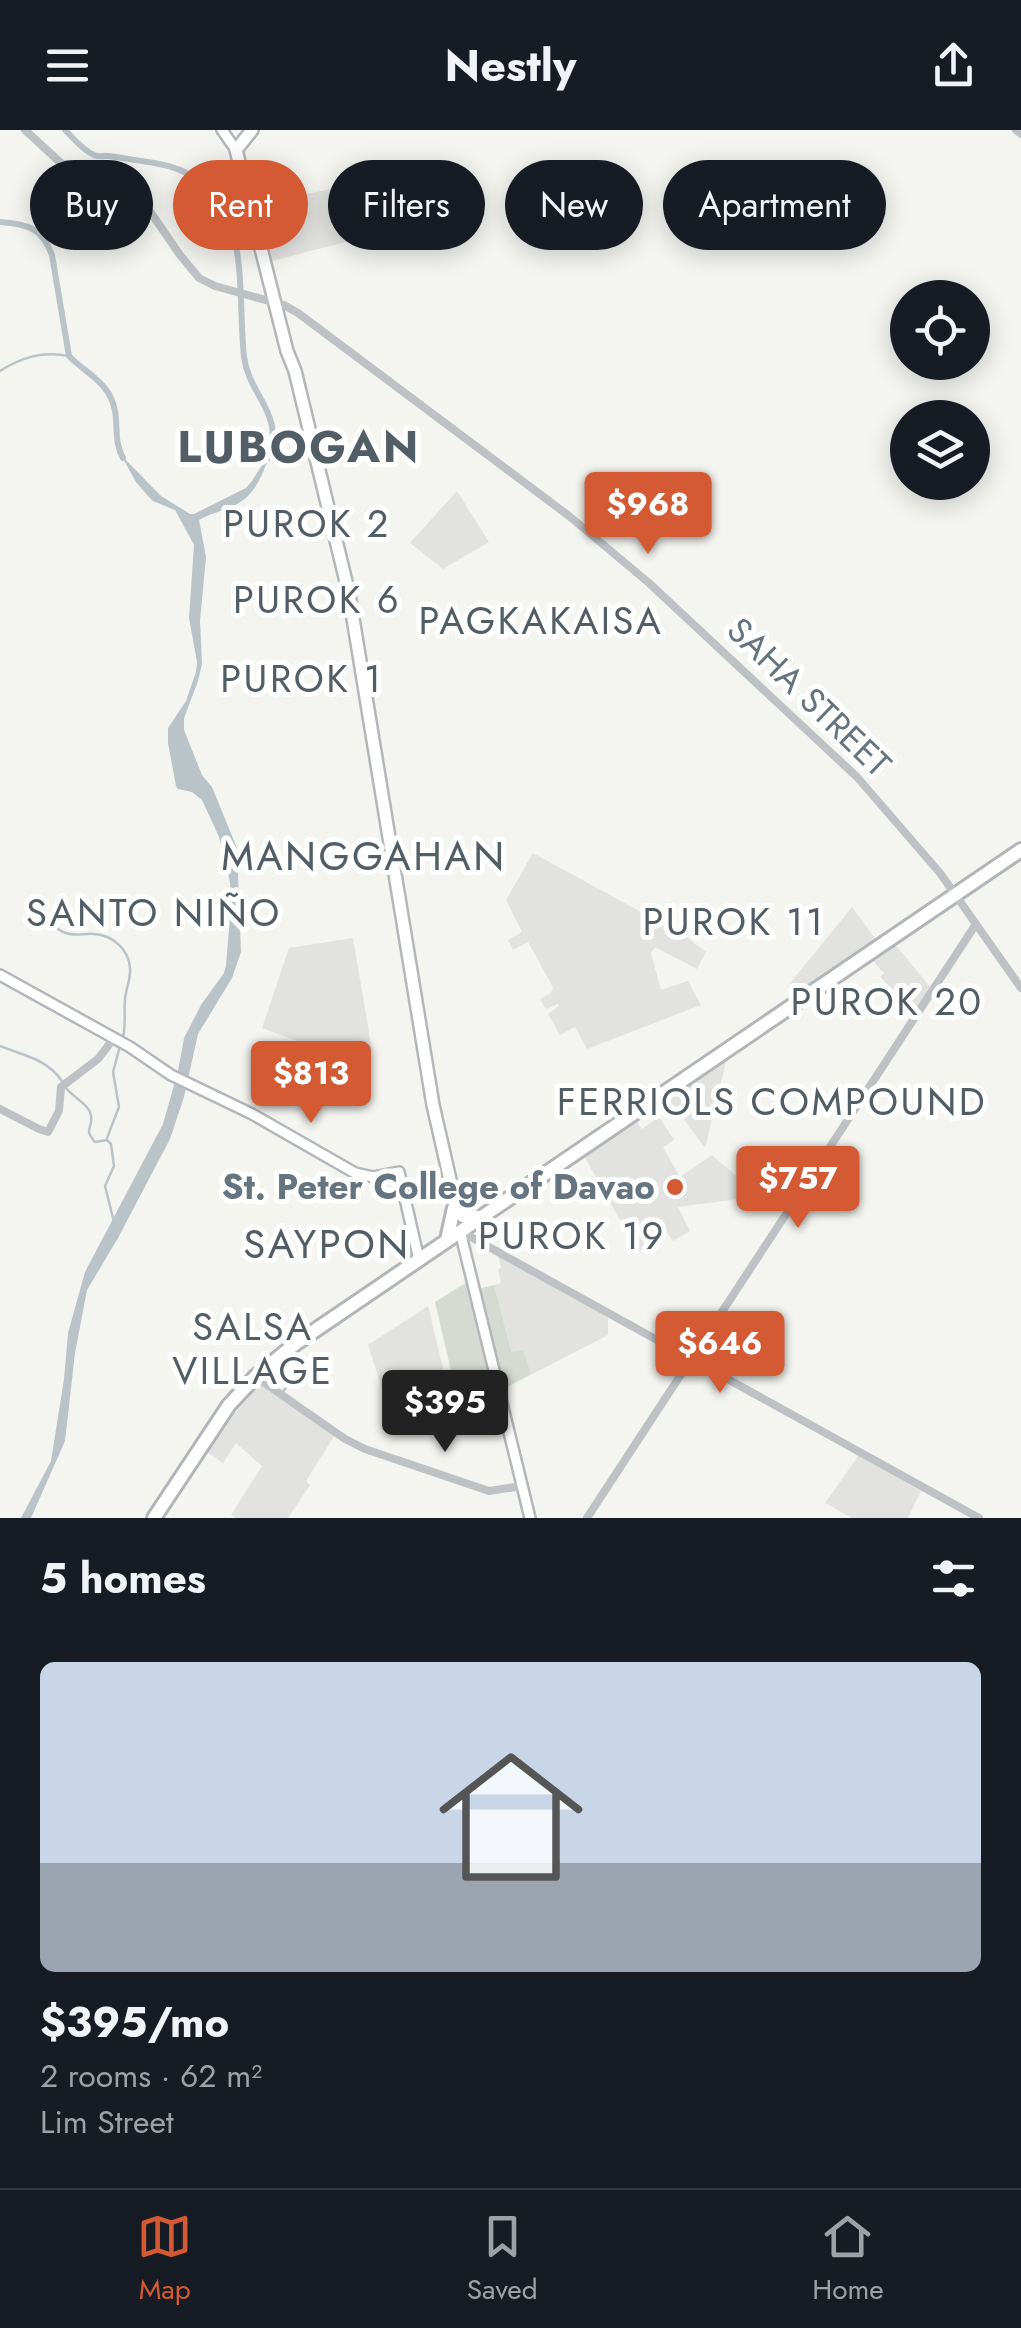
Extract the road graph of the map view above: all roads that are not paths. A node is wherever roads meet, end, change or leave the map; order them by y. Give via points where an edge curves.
1 (26, 130) edge
2 (222, 130) edge
3 (252, 130) edge
4 (236, 150) junction
5 (274, 303) junction
6 (1021, 850) edge
7 (956, 895) junction
8 (976, 924) junction
9 (0, 975) edge
10 (1021, 988) edge
11 (114, 1038) junction
12 (0, 1109) edge
13 (453, 1203) junction
14 (481, 1217) junction
15 (464, 1237) junction
16 (446, 1241) junction
17 (419, 1260) junction
18 (692, 1358) junction
19 (255, 1377) junction
20 (522, 1486) junction
21 (154, 1518) edge
22 (530, 1518) edge
23 (587, 1518) edge
24 (979, 1518) edge

1 - 5 street, SAHA STREET via 62,164 124,175 195,274
2 - 4 main road
3 - 4 main road
4 - 5 main road
5 - 7 street, SAHA STREET via 300,315 620,556 857,777
5 - 13 main road via 342,595 428,1107
6 - 7 highway
7 - 8 street, SAHA STREET
7 - 14 highway
8 - 10 street, SAHA STREET
8 - 18 street
9 - 11 main road
11 - 12 street via 58,1091 59,1111 48,1132
11 - 17 main road via 355,1173 399,1172
13 - 14 highway via 464,1216
13 - 15 main road
13 - 16 highway
14 - 15 highway
15 - 16 highway
15 - 18 street
15 - 20 main road
16 - 17 highway
17 - 19 highway
18 - 23 street
18 - 24 street
19 - 20 street via 365,1449 489,1492
19 - 21 highway via 217,1420
20 - 22 main road

